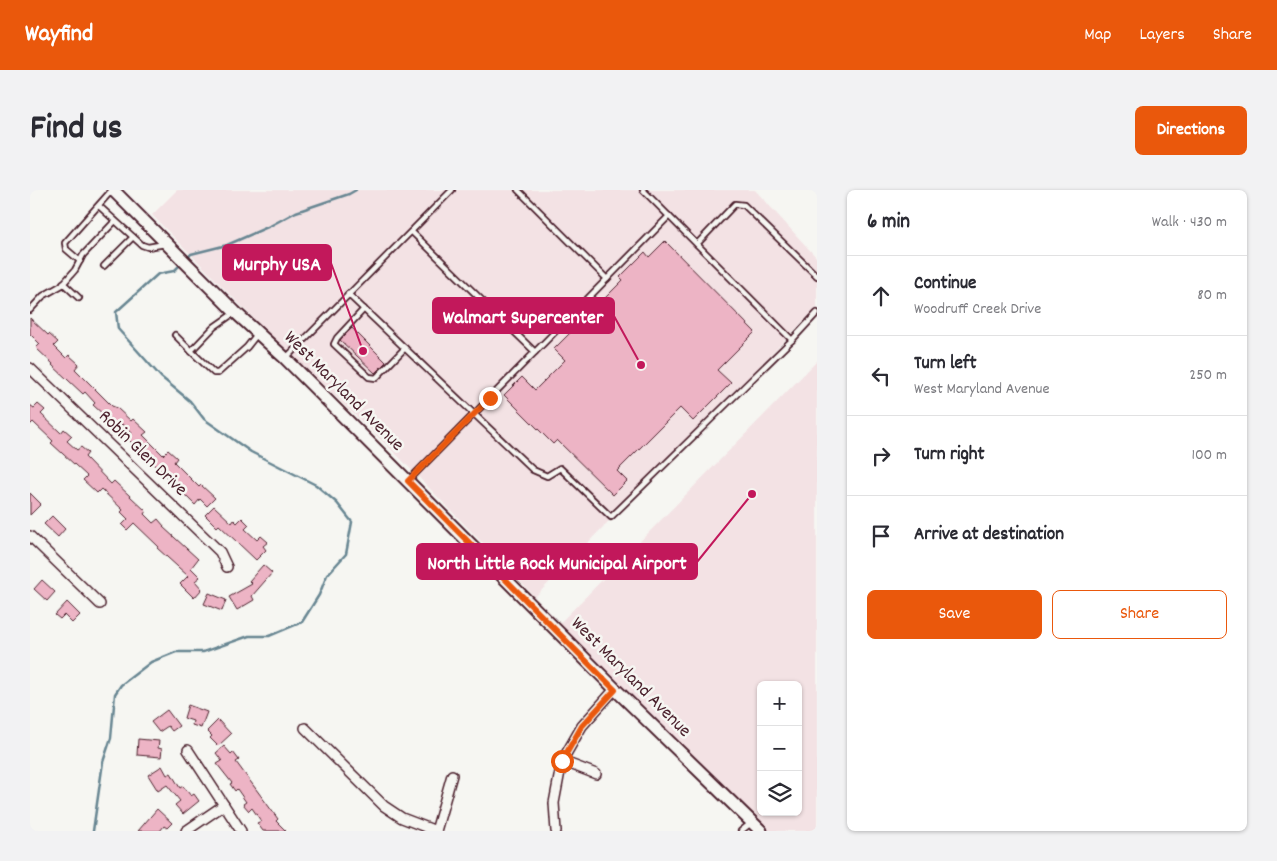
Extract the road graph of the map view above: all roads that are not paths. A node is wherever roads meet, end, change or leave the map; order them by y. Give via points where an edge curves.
1 (113, 190) edge
2 (452, 190) edge
3 (518, 190) edge
4 (643, 190) edge
5 (98, 206) junction
6 (669, 216) junction
7 (116, 221) junction
8 (412, 232) junction
9 (133, 237) junction
10 (166, 244) junction
11 (696, 244) junction
12 (80, 260) junction
13 (104, 266) dead end
14 (817, 276) edge
15 (607, 279) junction
16 (64, 283) junction
17 (348, 294) junction
18 (79, 298) dead end
19 (30, 310) edge
20 (364, 310) junction
21 (235, 312) junction
22 (817, 313) edge
23 (258, 333) junction
24 (174, 335) dead end
25 (792, 340) junction
26 (405, 348) junction
27 (190, 351) junction
28 (535, 352) junction
29 (286, 359) junction
30 (30, 368) edge
31 (474, 414) junction
32 (408, 481) junction
33 (30, 536) edge
34 (227, 567) dead end
35 (100, 604) dead end
36 (615, 690) junction
37 (305, 728) dead end
38 (188, 750) dead end
39 (562, 761) junction
40 (596, 774) dead end
41 (452, 775) dead end
42 (224, 805) junction
43 (752, 822) junction
44 (186, 831) edge
45 (241, 831) edge
46 (436, 831) edge
47 (556, 831) edge
48 (741, 831) edge
49 (761, 831) edge

1 - 5 lane
1 - 10 street, West Maryland Avenue
2 - 8 lane
3 - 15 lane
4 - 6 lane
5 - 7 lane
5 - 12 lane via 65,243 66,249
6 - 11 lane
6 - 15 lane
7 - 9 lane
7 - 12 lane
8 - 17 lane
8 - 28 lane
9 - 10 lane via 148,247
9 - 13 lane
10 - 21 street, West Maryland Avenue
11 - 14 lane via 735,204 744,205
11 - 25 lane
12 - 16 lane
15 - 28 lane
16 - 18 lane
16 - 19 lane via 43,296
17 - 20 lane
17 - 29 lane
20 - 26 lane
20 - 26 lane via 334,344 369,377 376,378
21 - 23 street, West Maryland Avenue
21 - 27 lane
22 - 25 lane
23 - 27 lane via 218,373
23 - 29 street, West Maryland Avenue
24 - 27 lane
25 - 31 lane via 611,517 560,468 547,476 533,470
26 - 31 lane
28 - 31 lane
29 - 32 street, West Maryland Avenue
30 - 34 street, Robin Glen Drive via 220,552
31 - 32 lane
32 - 36 street, West Maryland Avenue
33 - 35 street
36 - 39 street via 582,726
36 - 43 street, West Maryland Avenue
37 - 46 street via 384,806 402,818
38 - 42 street
39 - 40 street
39 - 47 street via 554,803
41 - 46 street
42 - 44 street
42 - 45 street
43 - 48 lane
43 - 49 street, West Maryland Avenue

